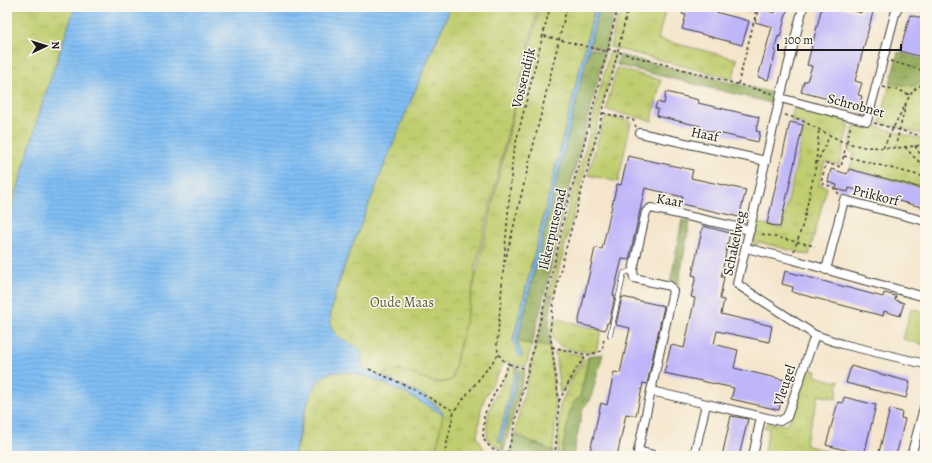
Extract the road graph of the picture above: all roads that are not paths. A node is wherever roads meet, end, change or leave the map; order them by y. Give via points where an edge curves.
1 (803, 7) edge
2 (900, 7) edge
3 (780, 98) junction
4 (640, 133) road end
5 (766, 161) junction
6 (925, 221) edge
7 (750, 230) junction
8 (746, 248) junction
9 (633, 270) junction
10 (826, 270) junction
11 (925, 297) edge
12 (610, 335) road end
13 (815, 335) junction
14 (925, 364) edge
15 (651, 391) junction
16 (706, 404) junction
17 (925, 404) edge
18 (762, 417) junction
19 (657, 456) edge
20 (694, 456) edge
21 (753, 456) edge
22 (912, 456) edge

1 - 3 street, Schakelweg
2 - 3 street, Schrobnet via 895,14 867,121
3 - 5 street, Schakelweg
4 - 5 street, Haaf
5 - 7 street, Schakelweg
6 - 10 street, Prikkorf via 844,200
7 - 8 street, Schakelweg
7 - 9 street, Kaar via 652,208 646,212
8 - 10 street
8 - 13 street, Schakelweg via 737,284
9 - 12 lane, Kaar via 624,273
9 - 15 street via 634,278 670,286 673,291
10 - 11 street
13 - 14 street, Schakelweg
13 - 18 street, Vleugel via 787,417 780,421
15 - 16 street, Vleugel
15 - 19 street via 638,452
16 - 18 street, Vleugel
16 - 20 street
17 - 22 street
18 - 21 street, Vleugel

